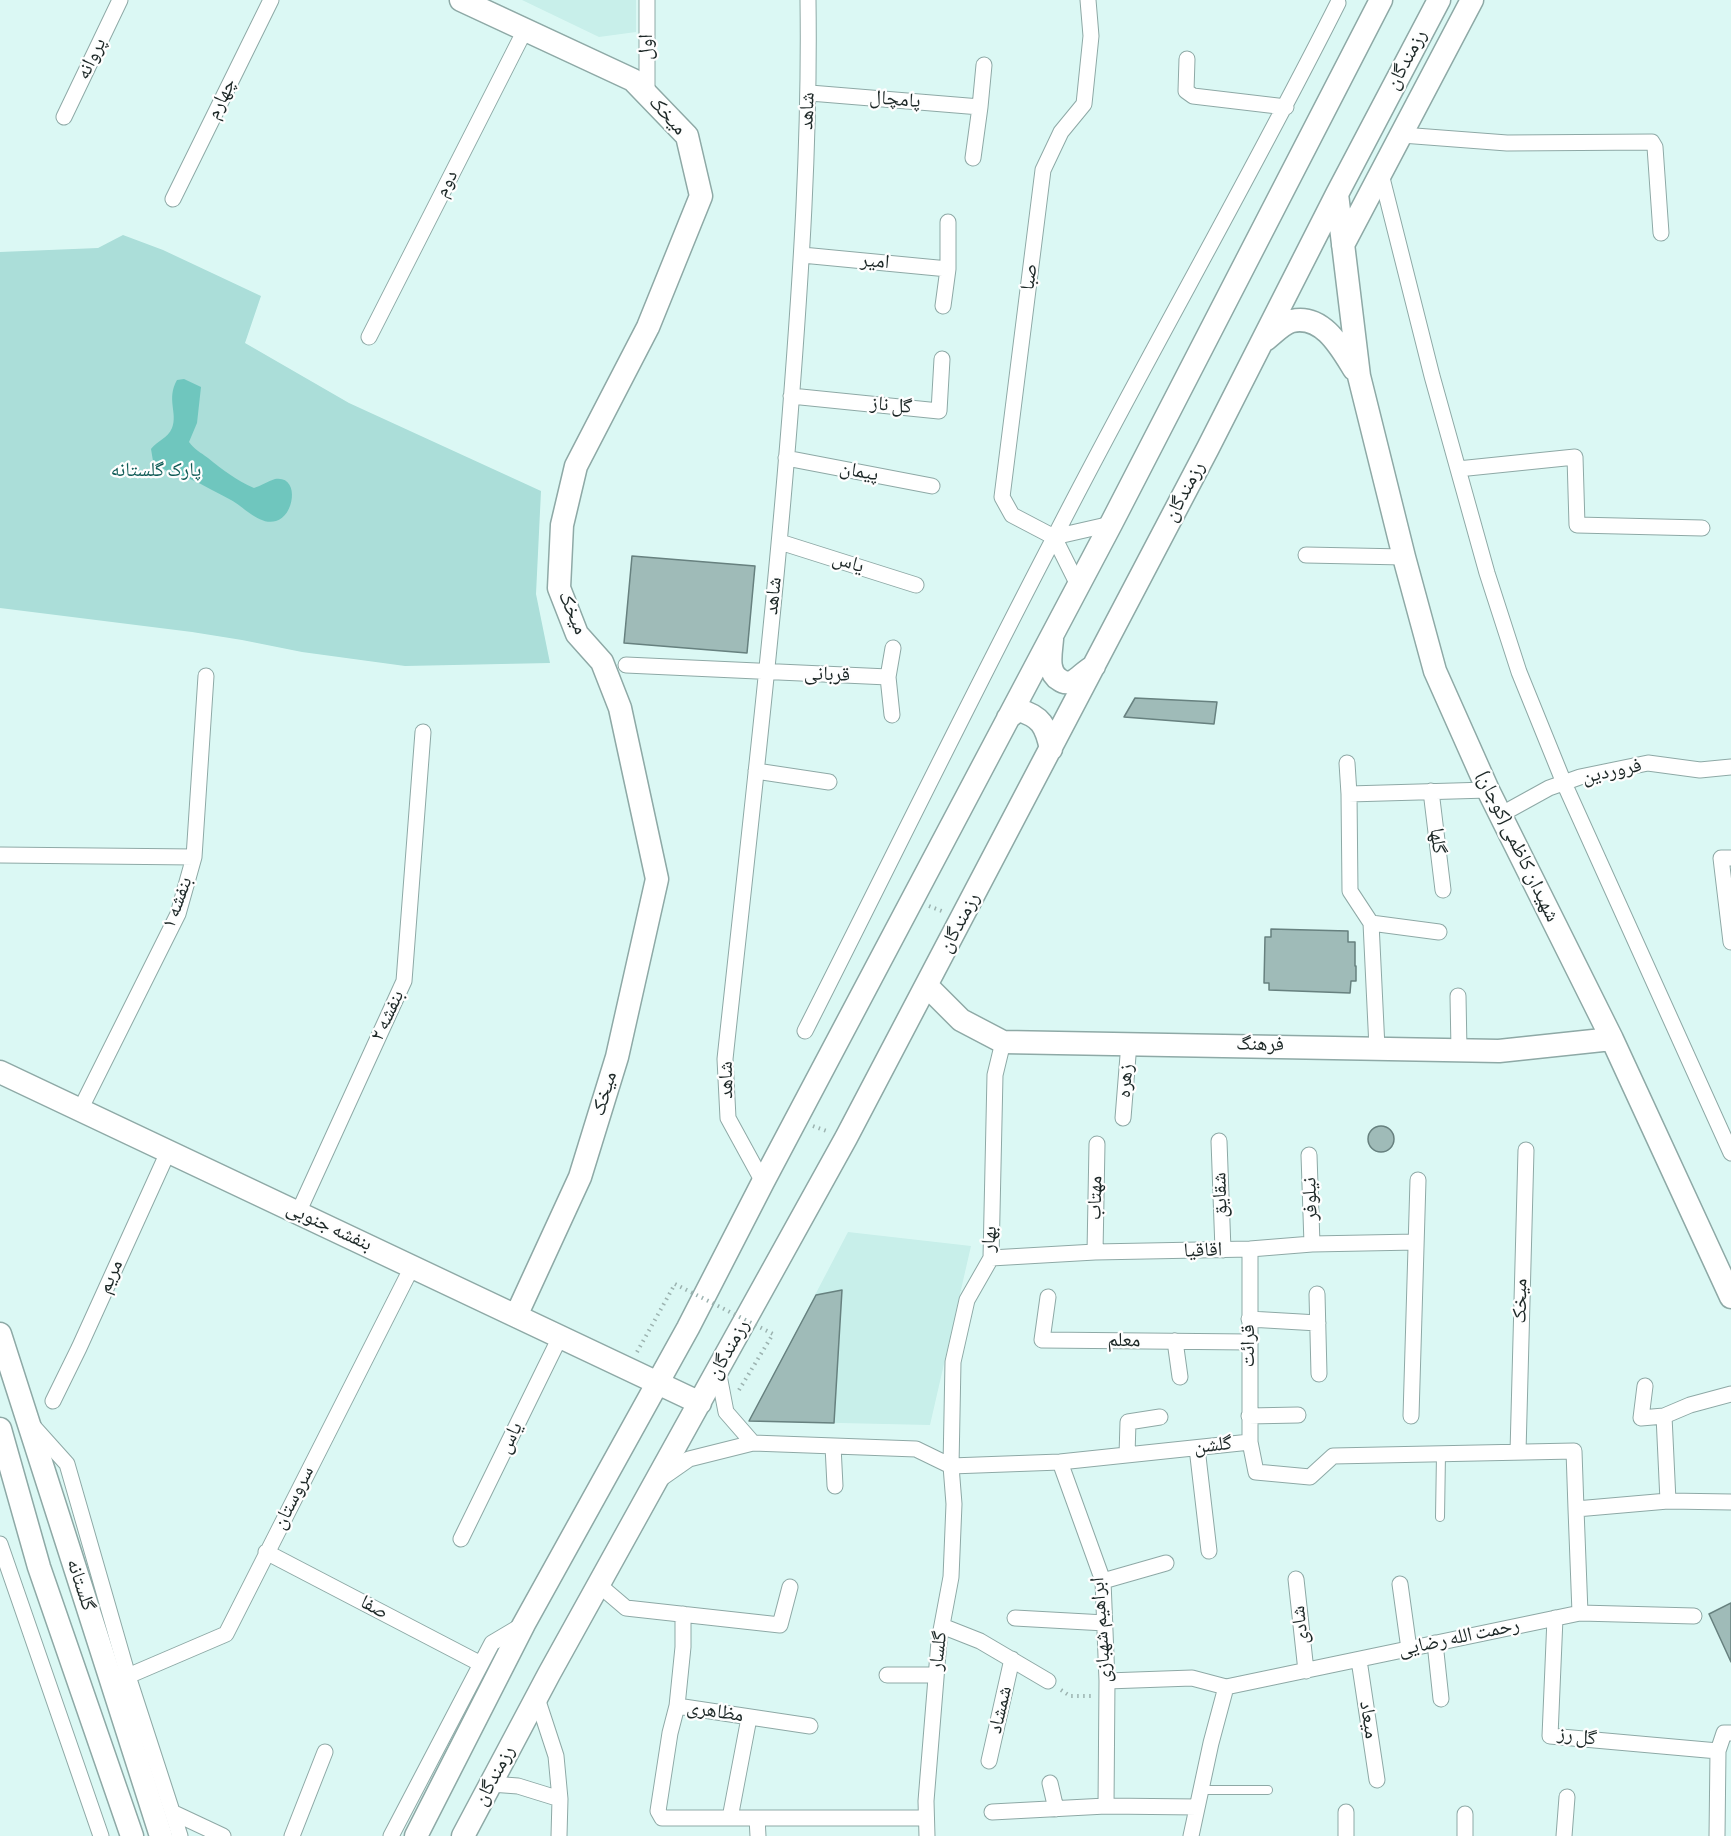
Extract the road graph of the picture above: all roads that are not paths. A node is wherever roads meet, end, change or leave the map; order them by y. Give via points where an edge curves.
1 (120, 0) edge
2 (271, 0) edge
3 (460, 0) edge
4 (647, 0) edge
5 (808, 0) edge
6 (1088, 0) edge
7 (1381, 0) edge
8 (1439, 0) edge
9 (1472, 0) edge
10 (1338, 3) dead end
11 (525, 30) junction
12 (1187, 59) dead end
13 (984, 65) dead end
14 (647, 93) junction
15 (810, 93) junction
16 (1286, 106) junction
17 (980, 107) junction
18 (64, 117) dead end
19 (1402, 135) junction
20 (973, 158) dead end
21 (1381, 174) junction
22 (1336, 194) junction
23 (173, 199) dead end
24 (948, 222) dead end
25 (1661, 233) dead end
26 (1343, 245) junction
27 (802, 255) junction
28 (948, 269) junction
29 (943, 306) dead end
30 (369, 337) dead end
31 (1264, 340) junction
32 (942, 359) dead end
33 (1359, 376) junction
34 (791, 396) junction
35 (786, 458) junction
36 (1458, 469) junction
37 (932, 486) dead end
38 (1111, 524) junction
39 (1702, 528) dead end
40 (1054, 537) junction
41 (780, 542) junction
42 (1306, 555) dead end
43 (1404, 557) junction
44 (916, 585) dead end
45 (1078, 585) junction
46 (1052, 635) junction
47 (893, 648) dead end
48 (1095, 664) junction
49 (626, 665) dead end
50 (766, 673) junction
51 (206, 676) dead end
52 (888, 677) junction
53 (892, 715) dead end
54 (1008, 718) junction
55 (423, 732) dead end
56 (1051, 749) junction
57 (1347, 763) dead end
58 (1731, 767) edge
59 (756, 771) junction
60 (829, 782) dead end
61 (1564, 783) junction
62 (1488, 790) junction
63 (1431, 791) junction
64 (1349, 794) junction
65 (1500, 815) junction
66 (0, 855) edge
67 (194, 857) junction
68 (1731, 858) edge
69 (1443, 890) dead end
70 (1371, 923) junction
71 (1439, 932) dead end
72 (1731, 942) edge
73 (927, 986) junction
74 (1458, 996) dead end
75 (805, 1031) dead end
76 (1612, 1039) junction
77 (1003, 1042) junction
78 (1129, 1043) junction
79 (1377, 1048) junction
80 (1459, 1050) junction
81 (0, 1072) edge
82 (80, 1110) junction
83 (1123, 1118) dead end
84 (1219, 1141) dead end
85 (1097, 1144) dead end
86 (1729, 1144) edge
87 (1526, 1150) dead end
88 (168, 1152) junction
89 (1309, 1155) dead end
90 (1418, 1180) dead end
91 (763, 1182) junction
92 (298, 1213) junction
93 (1416, 1242) junction
94 (1312, 1244) junction
95 (1250, 1249) junction
96 (1223, 1250) junction
97 (1095, 1252) junction
98 (991, 1257) junction
99 (412, 1267) junction
100 (1317, 1294) dead end
101 (1731, 1295) edge
102 (1048, 1297) dead end
103 (516, 1316) junction
104 (1249, 1319) junction
105 (1318, 1323) junction
106 (0, 1334) edge
107 (560, 1337) junction
108 (1175, 1341) junction
109 (1249, 1342) junction
110 (718, 1370) junction
111 (1319, 1374) dead end
112 (1180, 1377) dead end
113 (658, 1383) junction
114 (1645, 1386) dead end
115 (1731, 1394) edge
116 (53, 1401) dead end
117 (700, 1403) junction
118 (1298, 1415) dead end
119 (1249, 1416) junction
120 (1411, 1416) dead end
121 (1664, 1416) junction
122 (1160, 1417) dead end
123 (27, 1419) junction
124 (0, 1429) edge
125 (1250, 1442) junction
126 (753, 1443) junction
127 (833, 1446) junction
128 (1197, 1448) junction
129 (1518, 1452) junction
130 (1441, 1454) junction
131 (1127, 1455) junction
132 (1059, 1462) junction
133 (951, 1466) junction
134 (656, 1483) junction
135 (835, 1486) dead end
136 (1668, 1501) junction
137 (1731, 1502) edge
138 (1576, 1509) junction
139 (1440, 1517) dead end
140 (461, 1539) dead end
141 (0, 1544) edge
142 (1209, 1551) dead end
143 (267, 1552) junction
144 (1166, 1563) dead end
145 (1296, 1579) dead end
146 (1103, 1581) junction
147 (1400, 1584) dead end
148 (599, 1585) junction
149 (790, 1587) dead end
150 (1580, 1613) junction
151 (683, 1614) junction
152 (1694, 1617) dead end
153 (1015, 1618) dead end
154 (1555, 1618) junction
155 (1105, 1623) junction
156 (524, 1624) junction
157 (942, 1626) junction
158 (1435, 1643) junction
159 (1409, 1649) junction
160 (1012, 1659) junction
161 (1359, 1660) junction
162 (481, 1664) junction
163 (1306, 1671) junction
164 (887, 1675) dead end
165 (936, 1675) junction
166 (128, 1676) junction
167 (1048, 1681) road end
168 (1107, 1681) junction
169 (1226, 1687) junction
170 (537, 1698) junction
171 (1441, 1699) dead end
172 (677, 1706) junction
173 (749, 1718) junction
174 (810, 1726) dead end
175 (1731, 1733) edge
176 (1718, 1751) junction
177 (325, 1752) dead end
178 (989, 1761) dead end
179 (1377, 1780) dead end
180 (1050, 1783) dead end
181 (491, 1784) junction
182 (1201, 1790) junction
183 (1268, 1791) dead end
184 (1567, 1797) dead end
185 (560, 1798) junction
186 (1106, 1806) junction
187 (1197, 1808) junction
188 (1056, 1809) junction
189 (992, 1812) dead end
190 (1346, 1812) dead end
191 (174, 1813) junction
192 (1466, 1814) dead end
193 (730, 1818) junction
194 (757, 1818) junction
195 (926, 1818) junction
196 (100, 1836) edge
197 (132, 1836) edge
198 (161, 1836) edge
199 (180, 1836) edge
200 (223, 1836) edge
201 (292, 1836) edge
202 (391, 1836) edge
203 (416, 1836) edge
204 (464, 1836) edge
205 (559, 1836) edge
206 (758, 1836) edge
207 (927, 1836) edge
208 (1191, 1836) edge
209 (1346, 1836) edge
210 (1465, 1836) edge
211 (1564, 1836) edge
212 (1717, 1836) edge

1 - 18 street, پروانه
2 - 23 street, چهارم
3 - 11 main road, میخک
4 - 14 street, اول
5 - 15 street, شاهد
6 - 40 street, صبا via 1091,36 1084,104 1060,132 1043,170 1002,497 1012,515
7 - 38 main road
8 - 22 main road, رزمندگان
9 - 19 main road
10 - 16 street
11 - 14 main road, میخک via 633,80
11 - 30 street, دوم
12 - 16 street via 1186,91 1193,96
13 - 17 street
14 - 103 main road, میخک via 687,136 701,196 648,327 576,466 562,525 559,588 577,634 602,662 620,708 657,879 617,1057 580,1177
15 - 17 street, پامچال
15 - 27 street, شاهد
16 - 40 street
17 - 20 street
19 - 21 main road
19 - 25 street via 1508,143 1652,142
21 - 26 main road
21 - 36 street
22 - 26 main road
22 - 31 main road, رزمندگان
24 - 28 street
26 - 33 main road
27 - 28 street, امیر
27 - 34 street, شاهد
28 - 29 street
31 - 33 main road via 1292,321 1313,322 1335,339
31 - 48 main road, رزمندگان
32 - 34 street, گل ناز via 939,411
33 - 43 main road, شهیدان کاظمی (کوجان)
34 - 35 street, شاهد
35 - 37 street, پیمان
35 - 41 street, شاهد
36 - 39 street via 1575,457 1577,525
36 - 61 street via 1519,672
38 - 40 street
38 - 45 main road
40 - 45 street
40 - 75 street
41 - 44 street, یاس
41 - 50 street, شاهد
42 - 43 street
43 - 62 main road, شهیدان کاظمی (کوجان) via 1435,671
45 - 46 main road
46 - 48 main road via 1051,670 1057,679 1073,681
46 - 54 main road
47 - 52 street
48 - 56 main road, رزمندگان
49 - 50 street, قربانی
50 - 52 street, قربانی
50 - 59 street, شاهد
51 - 67 street, بنفشه ۱
52 - 53 street
54 - 56 main road via 1018,710 1040,720
54 - 91 main road
55 - 92 street, بنفشه ۲ via 404,981
56 - 73 main road, رزمندگان
57 - 64 street
58 - 61 street, فروردین via 1700,770 1648,763
59 - 60 street
59 - 91 street, شاهد via 726,1059 728,1118
61 - 65 street, فروردین
61 - 86 street
62 - 63 street
62 - 65 main road, شهیدان کاظمی (کوجان)
63 - 64 street
63 - 69 street, گلها
64 - 70 street via 1350,891
65 - 76 main road, شهیدان کاظمی (کوجان)
66 - 67 street
67 - 82 street, بنفشه ۱ via 178,914
68 - 72 street via 1721,858
70 - 71 street
70 - 79 street
73 - 77 main road, فرهنگ via 961,1020
73 - 110 main road, رزمندگان
74 - 80 street
76 - 80 main road, فرهنگ via 1499,1051
76 - 101 main road, شهیدان کاظمی (کوجان)
77 - 78 main road, فرهنگ
77 - 98 street, بهار via 995,1075
78 - 79 main road, فرهنگ
78 - 83 street, زهره
79 - 80 main road, فرهنگ
81 - 82 main road, بنفشه جنوبی
82 - 88 main road, بنفشه جنوبی
84 - 96 street, شقایق
85 - 97 street, مهتاب
87 - 129 street, میخک
88 - 92 main road, بنفشه جنوبی
88 - 116 street, مریم
89 - 94 street, نیلوفر
90 - 93 street
91 - 113 main road
92 - 99 main road, بنفشه جنوبی
93 - 94 street, اقاقیا
93 - 120 street
94 - 95 street, اقاقیا
95 - 96 street, اقاقیا
95 - 104 street, قرائت
96 - 97 street, اقاقیا
97 - 98 street, اقاقیا
98 - 133 street, بهار via 967,1300 953,1362
99 - 103 main road, بنفشه جنوبی
99 - 143 street, سروستان
100 - 105 street
102 - 108 street, معلم via 1042,1340
103 - 107 main road, بنفشه جنوبی
104 - 105 street
104 - 109 street, قرائت
105 - 111 street
106 - 123 main road, گلستانه
107 - 113 main road, بنفشه جنوبی
107 - 140 street, یاس
108 - 109 street, معلم
108 - 112 street
109 - 119 street, قرائت
110 - 117 main road, رزمندگان
110 - 126 street via 726,1412
113 - 117 main road, بنفشه جنوبی
113 - 156 main road
114 - 121 street via 1641,1418
115 - 121 street
117 - 134 main road, رزمندگان
118 - 119 street
119 - 125 street, قرائت
121 - 136 street
122 - 131 street via 1128,1422
123 - 166 street via 66,1464
123 - 198 main road, گلستانه
124 - 197 main road, گلستانه via 39,1568
125 - 128 street, گلشن
125 - 130 street, گلشن via 1256,1472 1310,1477 1333,1456
126 - 127 street, گلشن
126 - 134 street, گلشن via 689,1459
127 - 133 street, گلشن via 916,1449
127 - 135 street
128 - 131 street, گلشن
128 - 142 street
129 - 130 street, گلشن
129 - 138 street, گلشن via 1574,1451
130 - 139 lane
131 - 132 street, گلشن
132 - 133 street, گلشن
132 - 146 street, ابراهیم شهبازی
133 - 157 street, گلسار via 951,1577
134 - 148 main road, رزمندگان
136 - 137 street
136 - 138 street
138 - 150 street
141 - 196 street
143 - 162 street, صفا
143 - 166 street, سروستان via 226,1634
144 - 146 street
145 - 163 street, شادی
146 - 155 street, ابراهیم شهبازی
147 - 159 street
148 - 151 street via 626,1608
148 - 170 main road, رزمندگان
149 - 151 street via 780,1625
150 - 152 street, رحمت الله رضایی
150 - 154 street, رحمت الله رضایی
151 - 172 street, مظاهری
153 - 155 street
154 - 158 street, رحمت الله رضایی
154 - 176 street, گل رز via 1550,1736
155 - 168 street, ابراهیم شهبازی
156 - 162 street via 492,1642
156 - 203 main road
157 - 160 street, شمشاد
157 - 165 street, گلسار
158 - 159 street, رحمت الله رضایی
158 - 171 street
159 - 161 street, رحمت الله رضایی
160 - 167 street, شمشاد
160 - 178 street, شمشاد
161 - 163 street, رحمت الله رضایی
161 - 179 street, میعاد
162 - 202 street
163 - 169 street, رحمت الله رضایی
164 - 165 street
165 - 195 street, گلسار
166 - 191 street
168 - 169 street, رحمت الله رضایی via 1192,1678
168 - 186 street, ابراهیم شهبازی
169 - 182 street
170 - 181 main road, رزمندگان
170 - 185 street via 556,1756
172 - 173 street, مظاهری
172 - 193 street via 658,1811 662,1818 670,1819
173 - 174 street, مظاهری
173 - 193 street
175 - 176 street via 1724,1733
176 - 212 street
177 - 201 street
180 - 188 street
181 - 185 street via 518,1786
181 - 204 main road, رزمندگان
182 - 183 lane
182 - 187 street
184 - 211 street
185 - 205 street
186 - 187 street
186 - 188 street
187 - 208 street
188 - 189 street
190 - 209 street
191 - 199 street
191 - 200 street
192 - 210 street
193 - 194 street
194 - 195 street
194 - 206 street
195 - 207 street, گلسار

